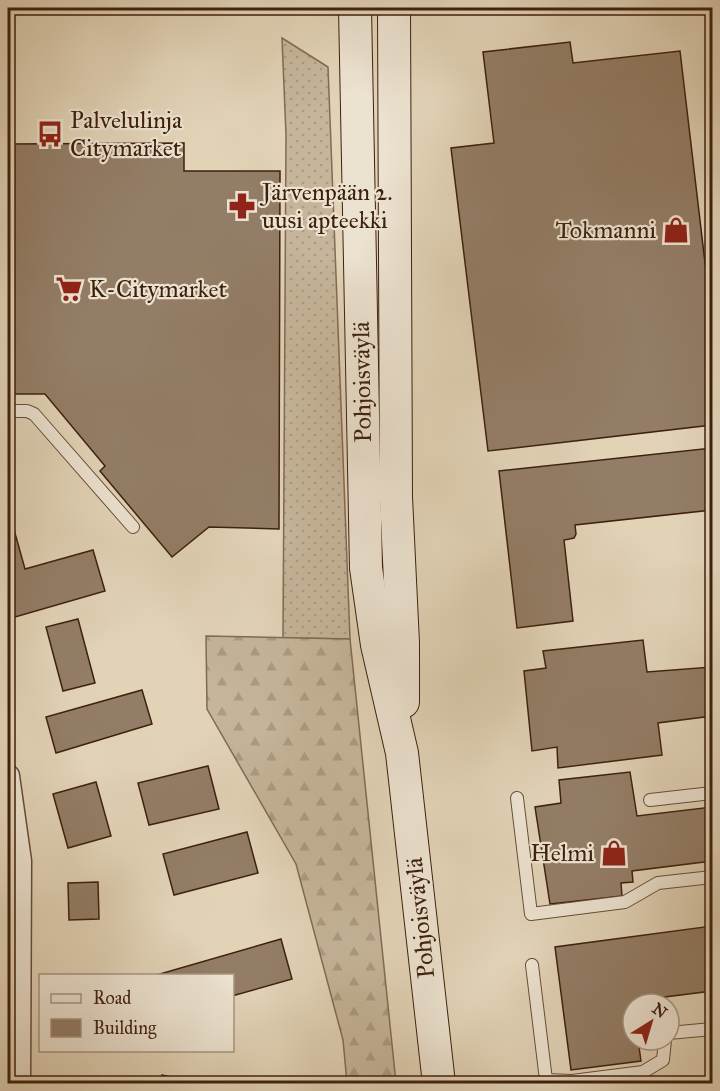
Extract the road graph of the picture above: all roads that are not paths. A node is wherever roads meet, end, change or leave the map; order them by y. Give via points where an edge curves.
1 (355, 8) edge
2 (394, 8) edge
3 (8, 411) edge
4 (133, 527) dead end
5 (402, 753) junction
6 (8, 776) edge
7 (712, 793) edge
8 (517, 798) dead end
9 (650, 801) dead end
10 (712, 877) edge
11 (532, 965) dead end
12 (712, 1029) edge
13 (681, 1032) edge
14 (664, 1052) edge
15 (16, 1077) edge
16 (439, 1083) edge

1 - 5 main road, Pohjoisväylä via 366,568 377,645
2 - 5 main road, Pohjoisväylä via 396,497 403,643
3 - 4 lane via 34,414
5 - 16 main road, Pohjoisväylä
6 - 15 street via 20,861
7 - 9 lane
8 - 10 lane via 531,914 625,902 658,883
11 - 14 lane via 546,1080 572,1081 643,1072 663,1060
12 - 13 lane

